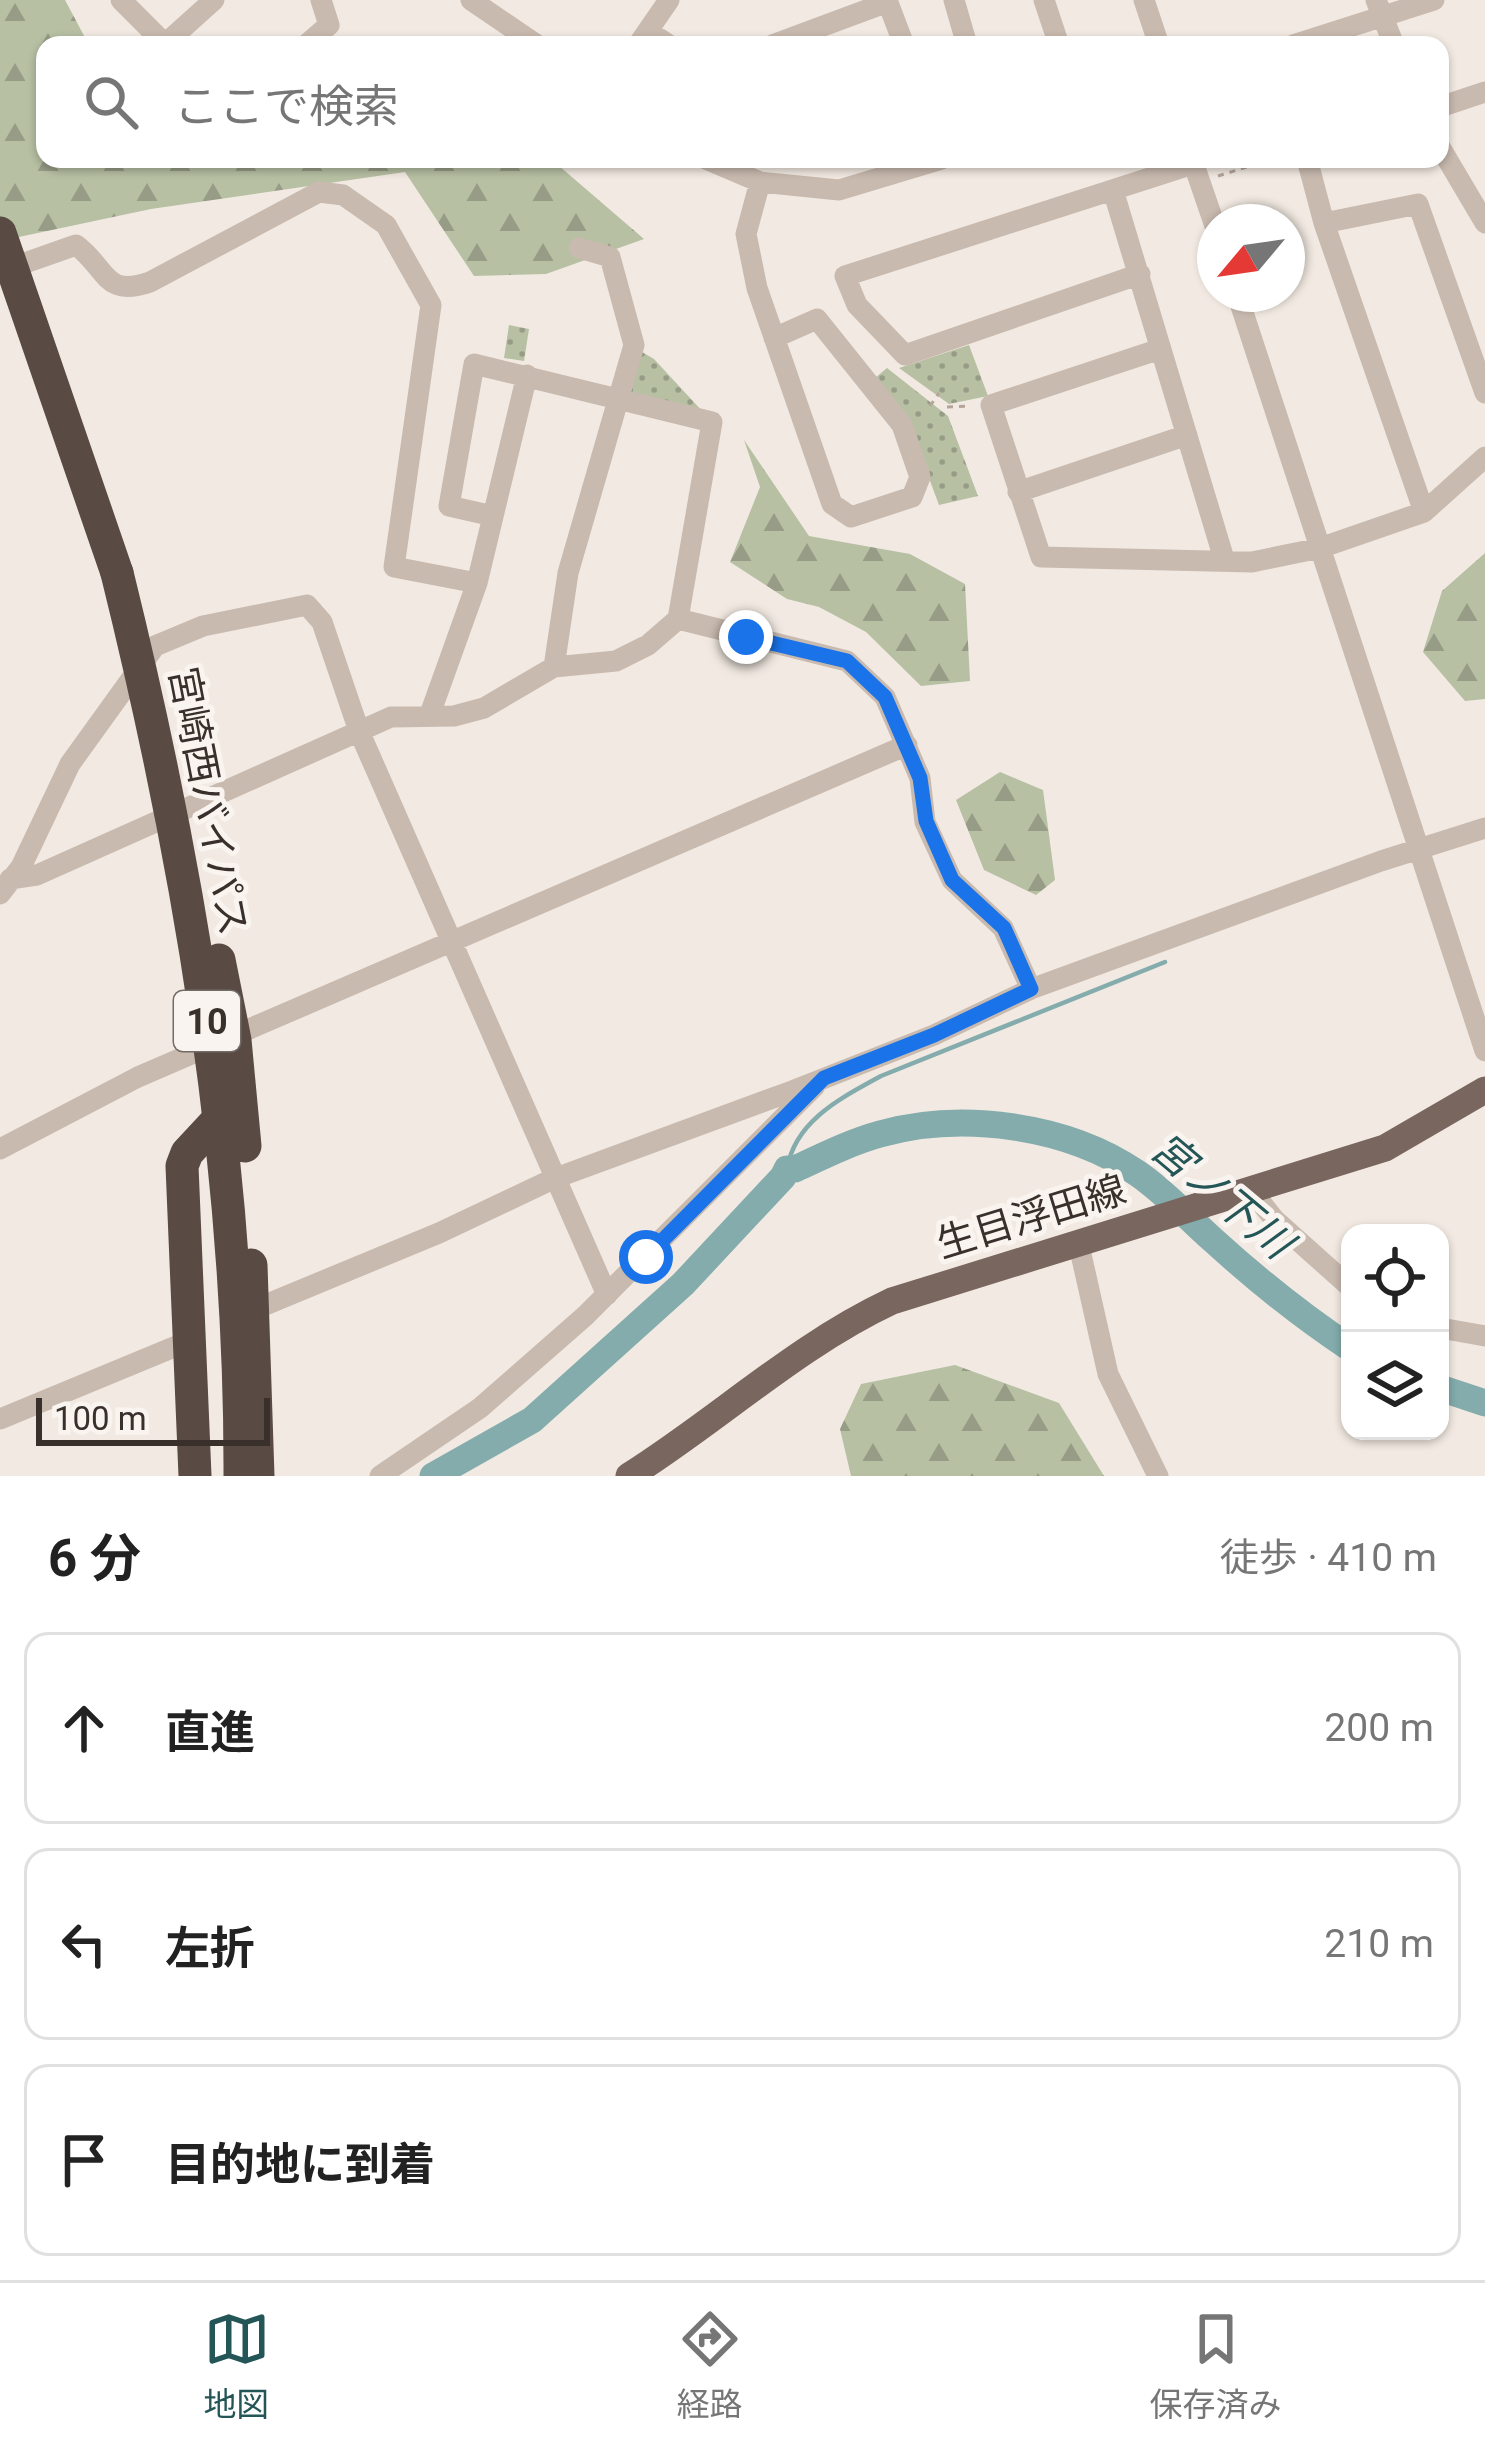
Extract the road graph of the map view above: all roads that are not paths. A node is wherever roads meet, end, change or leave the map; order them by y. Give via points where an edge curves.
1 (122, 0) edge
2 (214, 0) edge
3 (322, 0) edge
4 (471, 0) edge
5 (669, 0) edge
6 (954, 0) edge
7 (1045, 0) edge
8 (1144, 0) edge
9 (1434, 0) edge
10 (887, 1) edge
11 (1379, 8) edge
12 (156, 36) edge
13 (175, 36) edge
14 (316, 36) edge
15 (524, 36) edge
16 (644, 36) edge
17 (796, 36) edge
18 (901, 36) edge
19 (964, 36) edge
20 (1056, 36) edge
21 (1156, 36) edge
22 (1314, 36) edge
23 (1390, 36) edge
24 (1485, 92) edge
25 (1449, 104) edge
26 (1449, 158) edge
27 (727, 168) edge
28 (912, 168) edge
29 (1195, 168) edge
30 (1309, 168) edge
31 (760, 182) junction
32 (1113, 190) junction
33 (1478, 195) edge
34 (1207, 204) edge
35 (1324, 223) junction
36 (1485, 223) edge
37 (0, 233) edge
38 (579, 248) dead end
39 (5, 273) edge
40 (1140, 274) junction
41 (1243, 312) edge
42 (774, 338) junction
43 (1160, 349) junction
44 (527, 375) junction
45 (1485, 393) edge
46 (618, 398) junction
47 (1187, 435) junction
48 (1485, 457) edge
49 (1018, 492) junction
50 (1424, 512) junction
51 (493, 516) junction
52 (1320, 548) junction
53 (1225, 559) junction
54 (114, 574) junction
55 (477, 583) junction
56 (678, 619) junction
57 (138, 657) junction
58 (554, 668) junction
59 (430, 714) junction
60 (359, 731) junction
61 (907, 746) junction
62 (1485, 828) edge
63 (1416, 850) junction
64 (5, 887) edge
65 (452, 944) junction
66 (1031, 989) junction
67 (1485, 1051) edge
68 (824, 1078) junction
69 (1485, 1090) edge
70 (214, 1124) junction
71 (0, 1149) edge
72 (553, 1179) junction
73 (1251, 1190) junction
74 (1078, 1241) junction
75 (1341, 1279) edge
76 (608, 1295) junction
77 (254, 1310) junction
78 (190, 1323) junction
79 (1449, 1330) edge
80 (1485, 1336) edge
81 (0, 1419) edge
82 (195, 1476) edge
83 (230, 1476) edge
84 (240, 1476) edge
85 (257, 1476) edge
86 (380, 1476) edge
87 (629, 1476) edge
88 (1158, 1476) edge

1 - 12 street
2 - 13 street
3 - 14 street via 329,25
4 - 15 street
5 - 16 street
6 - 19 street
7 - 20 street
8 - 21 street
9 - 11 street
10 - 17 street
10 - 18 street
11 - 22 street
11 - 23 street
24 - 25 street
26 - 33 street
27 - 31 street
28 - 31 street via 839,190
29 - 32 street
29 - 34 street
30 - 35 street
31 - 42 street via 746,234
32 - 40 street
32 - 40 street via 845,276 857,305 905,355
33 - 36 street
35 - 45 street via 1418,204
35 - 50 street
37 - 39 highway, 宮崎西バイパス / 10
38 - 46 street via 610,257 634,344
39 - 54 highway, 宮崎西バイパス / 10
39 - 55 street via 76,245 110,281 130,289 319,191 343,195 386,225 431,305 394,567
40 - 43 street
41 - 52 street
42 - 42 street via 832,504 851,517 912,497 920,477 902,425 817,319
43 - 47 street
43 - 49 street via 991,405
44 - 46 street
44 - 51 street
44 - 51 street via 474,364 449,506
46 - 56 street via 712,422
46 - 58 street via 568,573
47 - 49 street
47 - 53 street
48 - 50 street
49 - 53 street via 1041,556
50 - 52 street
51 - 55 street
52 - 53 street via 1252,562
52 - 63 street
54 - 57 highway, 宮崎西バイパス / 10, bridge
54 - 70 highway, 宮崎西バイパス / 10, bridge via 183,919
55 - 59 street
56 - 58 street via 616,661
56 - 61 street via 847,661 885,697
57 - 77 highway, bridge via 197,848 235,1040
57 - 84 highway, 宮崎西バイパス / 10, bridge via 176,832 220,1121
58 - 59 street via 484,708
59 - 60 street
60 - 64 street
60 - 64 street via 322,622 307,605 187,630 155,646 89,733
60 - 65 street
61 - 65 street
61 - 66 street via 952,880 1004,928
62 - 63 street
63 - 66 street
63 - 67 street
65 - 71 street via 138,1077
65 - 72 street
66 - 68 street
68 - 72 street
68 - 76 street
69 - 73 main road, 生目浮田線 via 1385,1148
70 - 78 highway via 182,1166
70 - 83 highway, 宮崎西バイパス / 10, bridge
72 - 76 street
72 - 77 street
73 - 74 main road, 生目浮田線
73 - 75 street
74 - 87 main road, 生目浮田線 via 892,1301 837,1327
74 - 88 street via 1108,1374
76 - 86 street via 480,1408
77 - 85 highway
78 - 81 street
78 - 82 highway
79 - 80 street

